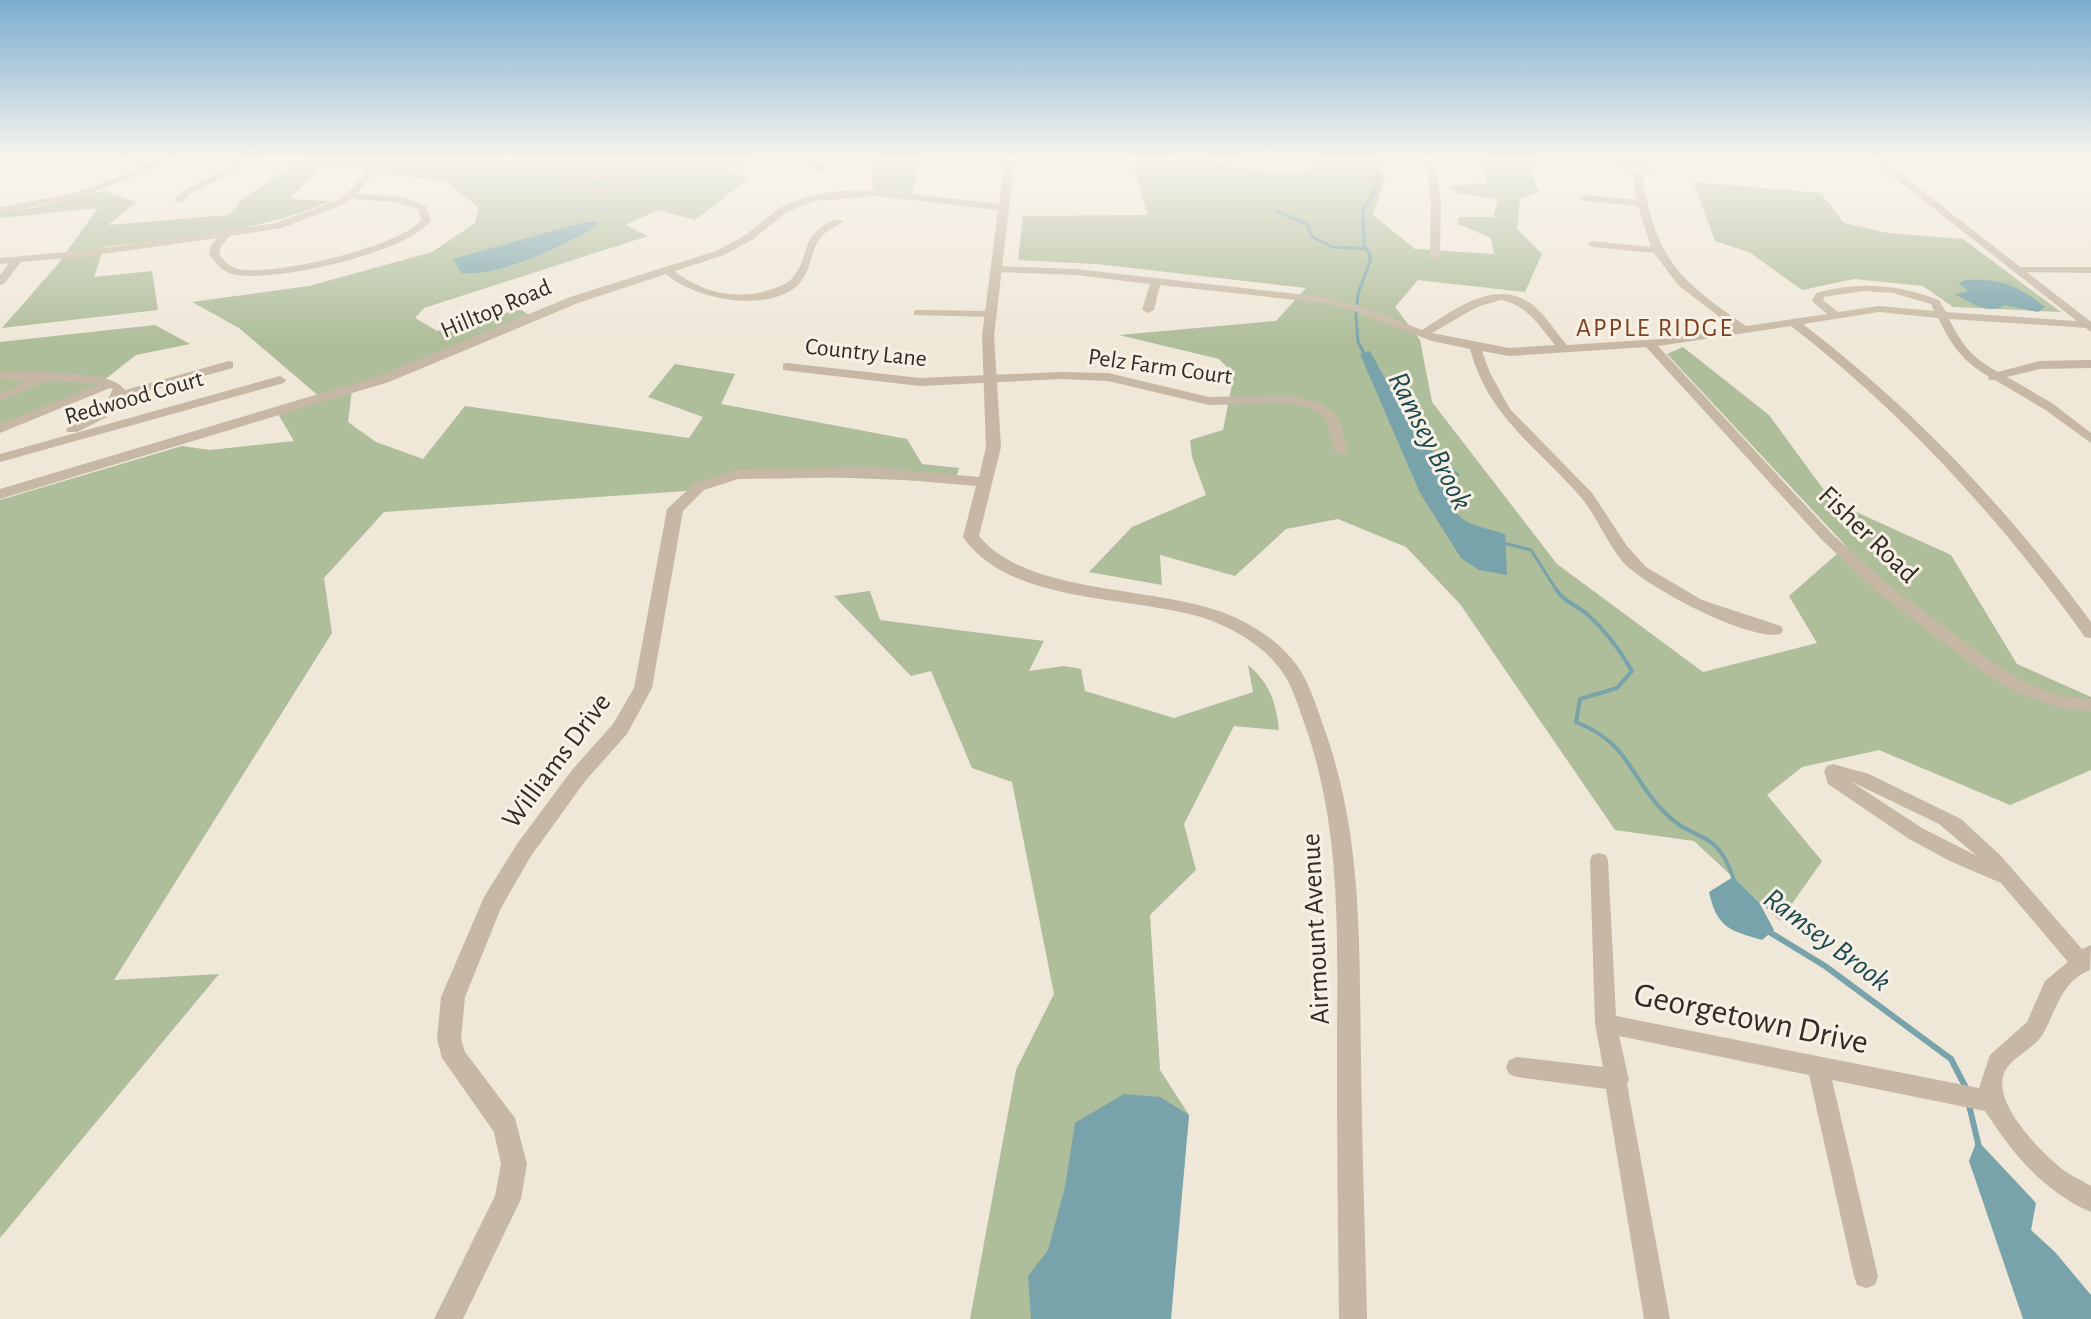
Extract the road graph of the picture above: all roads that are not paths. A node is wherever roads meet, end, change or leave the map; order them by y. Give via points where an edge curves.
1 (302, 219) edge
2 (426, 219) edge
3 (772, 219) edge
4 (1003, 219) edge
5 (1436, 219) edge
6 (1646, 219) edge
7 (1952, 219) edge
8 (839, 221) dead end
9 (225, 236) junction
10 (1592, 244) dead end
11 (1654, 250) junction
12 (1435, 257) dead end
13 (18, 259) junction
14 (0, 261) edge
15 (996, 269) junction
16 (2018, 270) junction
17 (2091, 270) edge
18 (669, 272) junction
19 (1156, 281) junction
20 (0, 282) edge
21 (1148, 310) dead end
22 (918, 313) dead end
23 (1942, 313) junction
24 (991, 314) junction
25 (1834, 314) junction
26 (1793, 322) junction
27 (2089, 326) edge
28 (1745, 330) junction
29 (1423, 334) junction
30 (1650, 344) junction
31 (1476, 349) junction
32 (1565, 350) junction
33 (2091, 364) edge
34 (229, 365) dead end
35 (787, 367) dead end
36 (0, 376) edge
37 (989, 377) junction
38 (1993, 377) junction
39 (44, 378) junction
40 (280, 380) dead end
41 (112, 383) junction
42 (119, 395) junction
43 (0, 397) edge
44 (92, 427) junction
45 (0, 429) edge
46 (2089, 435) edge
47 (1340, 450) dead end
48 (0, 458) edge
49 (983, 482) junction
50 (0, 494) edge
51 (1775, 630) dead end
52 (2091, 633) edge
53 (2091, 705) edge
54 (1599, 861) dead end
55 (2004, 876) junction
56 (2087, 959) edge
57 (1606, 1024) junction
58 (1517, 1067) dead end
59 (1818, 1067) junction
60 (1618, 1080) junction
61 (1992, 1101) junction
62 (2091, 1200) edge
63 (1866, 1276) dead end
64 (448, 1319) edge
65 (1353, 1319) edge
66 (1657, 1319) edge

1 - 9 street
2 - 9 street via 412,234 383,244 261,274 227,269 214,254
3 - 18 street, Hilltop Road via 735,246
4 - 15 street, Airmount Avenue
5 - 12 street
6 - 11 street
7 - 16 street
8 - 18 street via 819,232 797,280 775,292 745,297 704,292
9 - 13 street
10 - 11 street
11 - 28 street via 1693,294
13 - 14 street
13 - 20 street
15 - 19 street
15 - 24 street, Airmount Avenue
16 - 17 street
16 - 27 street
18 - 50 street, Hilltop Road via 565,303 384,379
19 - 21 street
19 - 29 street via 1339,303
22 - 24 street
23 - 25 street via 1879,309
23 - 25 street via 1923,297 1864,288 1820,295 1817,301
23 - 27 street
23 - 38 street via 1963,353
24 - 37 street, Airmount Avenue
25 - 26 street
26 - 28 street
26 - 52 street via 1863,380 1994,506
28 - 30 street
29 - 31 street
29 - 32 street via 1485,299 1506,298 1526,306
30 - 32 street
30 - 53 street, Fisher Road via 1827,537 1881,587 2024,689 2063,703
31 - 32 street
31 - 51 street via 1507,417 1582,489 1631,562 1712,611
33 - 38 street via 2040,365
34 - 42 street
35 - 37 street, Country Lane via 897,381
36 - 39 street
37 - 47 street, Pelz Farm Court via 1109,377 1211,401 1293,399 1330,415 1338,427
37 - 49 street, Airmount Avenue via 996,448
38 - 46 street
39 - 41 street
39 - 43 street
40 - 44 street, Redwood Court
41 - 42 street
41 - 45 street
42 - 44 street
44 - 48 street, Redwood Court
49 - 64 street, Williams Drive via 871,472 737,475 699,487 675,509 648,671 638,699 524,850 492,904 453,997 448,1018 454,1058 506,1127 514,1164 508,1199
49 - 65 street, Airmount Avenue via 971,537 991,561 1082,588 1222,619 1275,652 1298,680 1333,786 1348,900
54 - 57 street
55 - 55 street via 1945,818 1861,777 1833,771 1834,779 1923,839
55 - 56 street
56 - 61 street via 2052,988 2035,1029 1998,1062 1990,1084
57 - 59 street, Georgetown Drive
57 - 60 street, Georgetown Drive
58 - 60 street
59 - 61 street, Georgetown Drive
59 - 63 street
60 - 66 street, Georgetown Drive
61 - 62 street via 2048,1173

